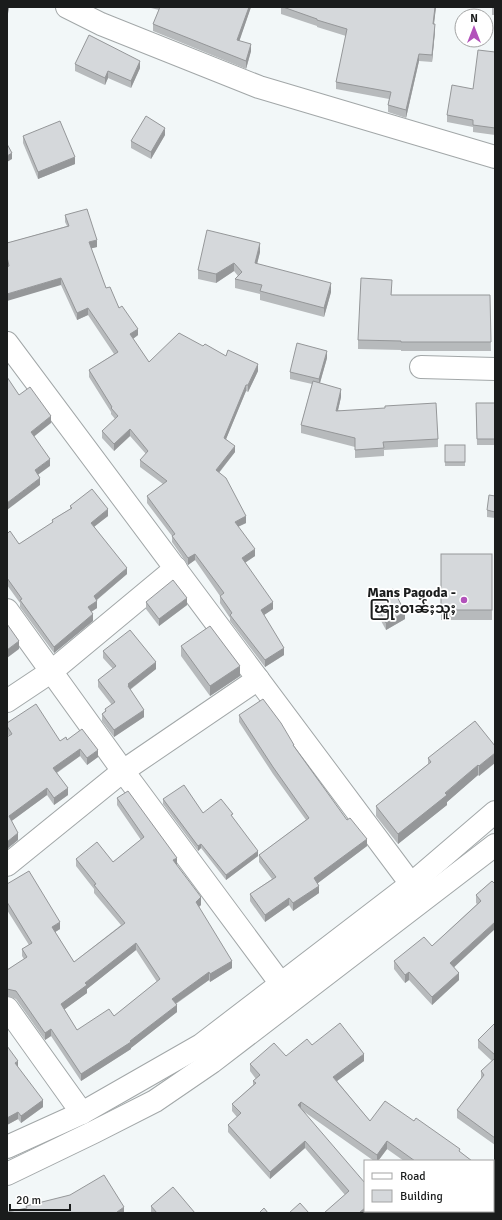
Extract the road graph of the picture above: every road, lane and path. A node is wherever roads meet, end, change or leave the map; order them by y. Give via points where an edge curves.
1 (67, 7) edge
2 (102, 15) edge
3 (495, 157) edge
4 (8, 347) edge
5 (421, 367) dead end
6 (495, 369) edge
7 (176, 568) junction
8 (7, 610) edge
9 (52, 671) junction
10 (258, 679) junction
11 (7, 701) edge
12 (123, 771) junction
13 (495, 812) edge
14 (495, 845) edge
15 (7, 865) edge
16 (419, 891) junction
17 (281, 984) junction
18 (7, 1008) edge
19 (82, 1113) junction
20 (7, 1147) edge
21 (7, 1174) edge

1 - 2 street
2 - 3 street via 259,87
4 - 7 street
5 - 6 street
7 - 9 street
7 - 10 street
8 - 9 street
9 - 11 street
9 - 12 street
10 - 12 street
10 - 16 street
12 - 15 street
12 - 17 street
13 - 16 street
14 - 16 street
16 - 17 street
16 - 21 street via 212,1062 155,1101
17 - 19 street via 201,1045
18 - 19 street
19 - 20 street

